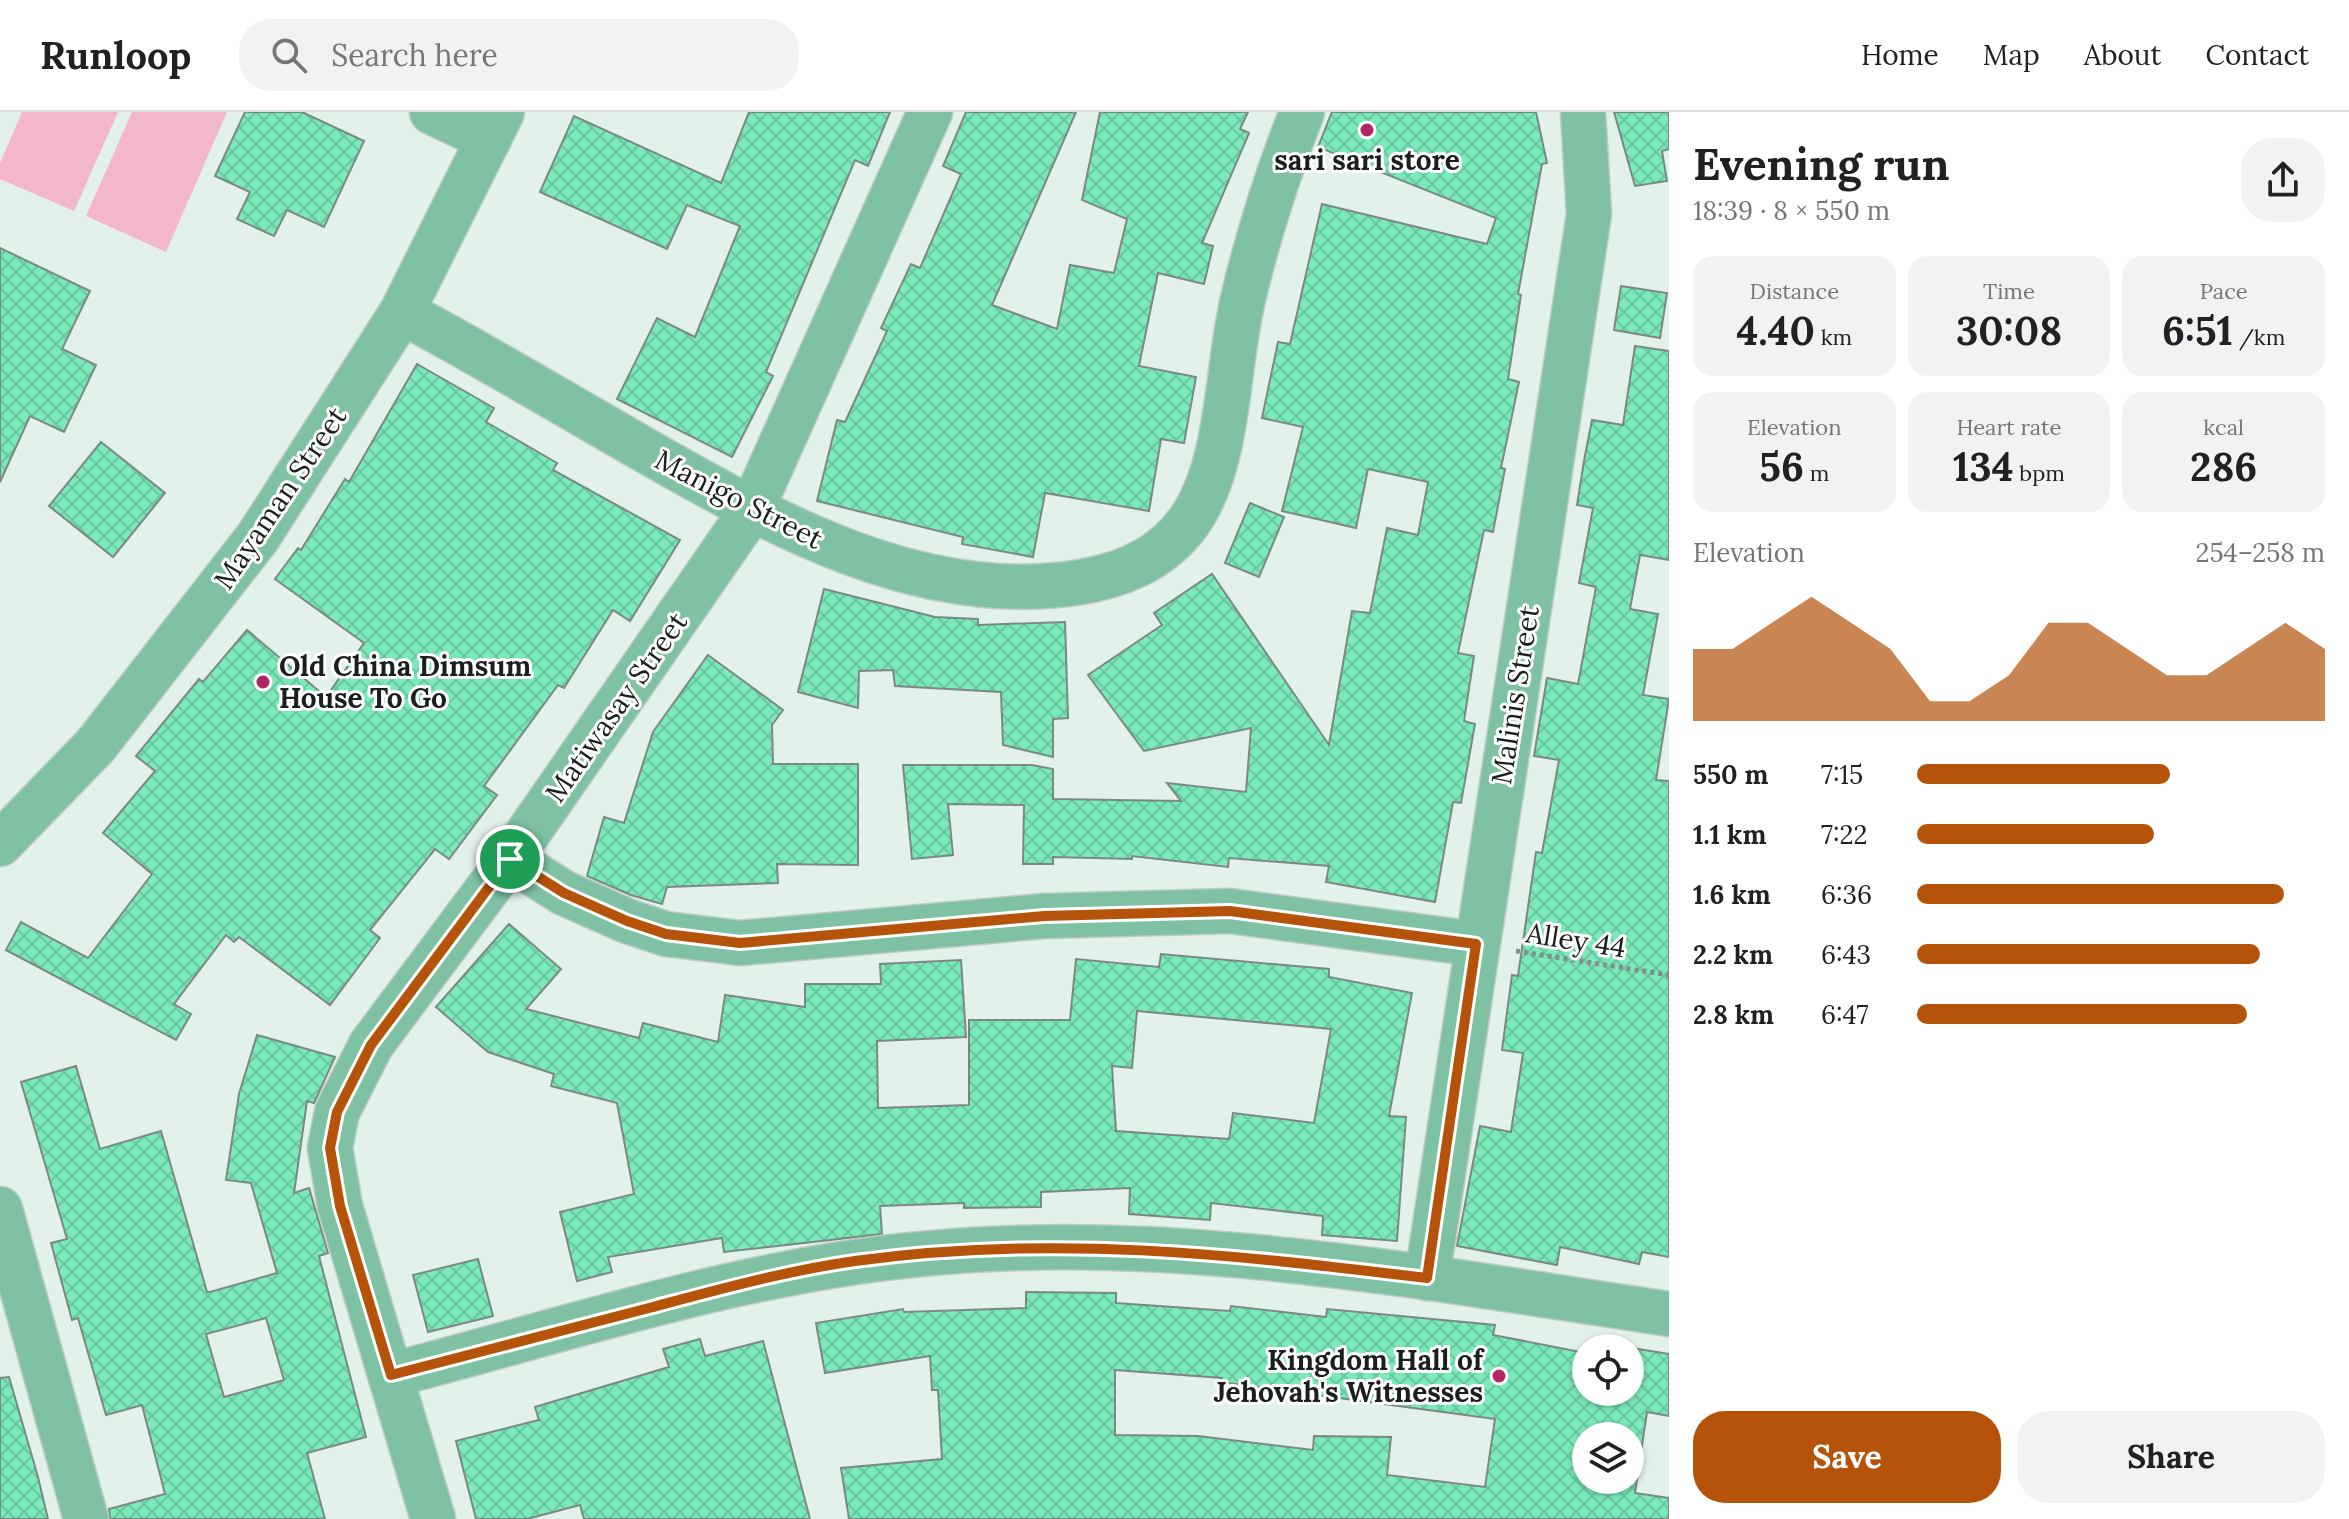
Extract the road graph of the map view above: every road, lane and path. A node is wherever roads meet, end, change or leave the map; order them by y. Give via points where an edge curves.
1 (432, 112) edge
2 (930, 112) edge
3 (1302, 112) edge
4 (1583, 112) edge
5 (496, 126) edge
6 (402, 312) junction
7 (751, 511) junction
8 (0, 844) edge
9 (510, 859) junction
10 (1476, 944) junction
11 (1669, 975) edge
12 (0, 1209) edge
13 (1427, 1278) junction
14 (1669, 1314) edge
15 (391, 1375) junction
16 (86, 1519) edge
17 (433, 1519) edge

1 - 5 street
2 - 7 street, Matiwasay Street
3 - 7 street, Manigo Street via 1243,300 1216,460 1195,513 1165,550 1116,576 1058,585 997,586 846,553
4 - 10 street, Malinis Street via 1589,214
5 - 6 street, Mayaman Street
6 - 7 street, Manigo Street
6 - 8 street, Mayaman Street via 258,537 96,745
7 - 9 street, Matiwasay Street
9 - 10 street via 564,893 627,921 666,934 740,943 1044,916 1230,911
9 - 15 street, Matiwasay Street via 371,1045 337,1112 330,1148 340,1206
10 - 11 path, Alley 44
10 - 13 street, Malinis Street
12 - 16 street
13 - 14 street
13 - 15 street via 1128,1248 912,1255 785,1273
15 - 17 street, Matiwasay Street

